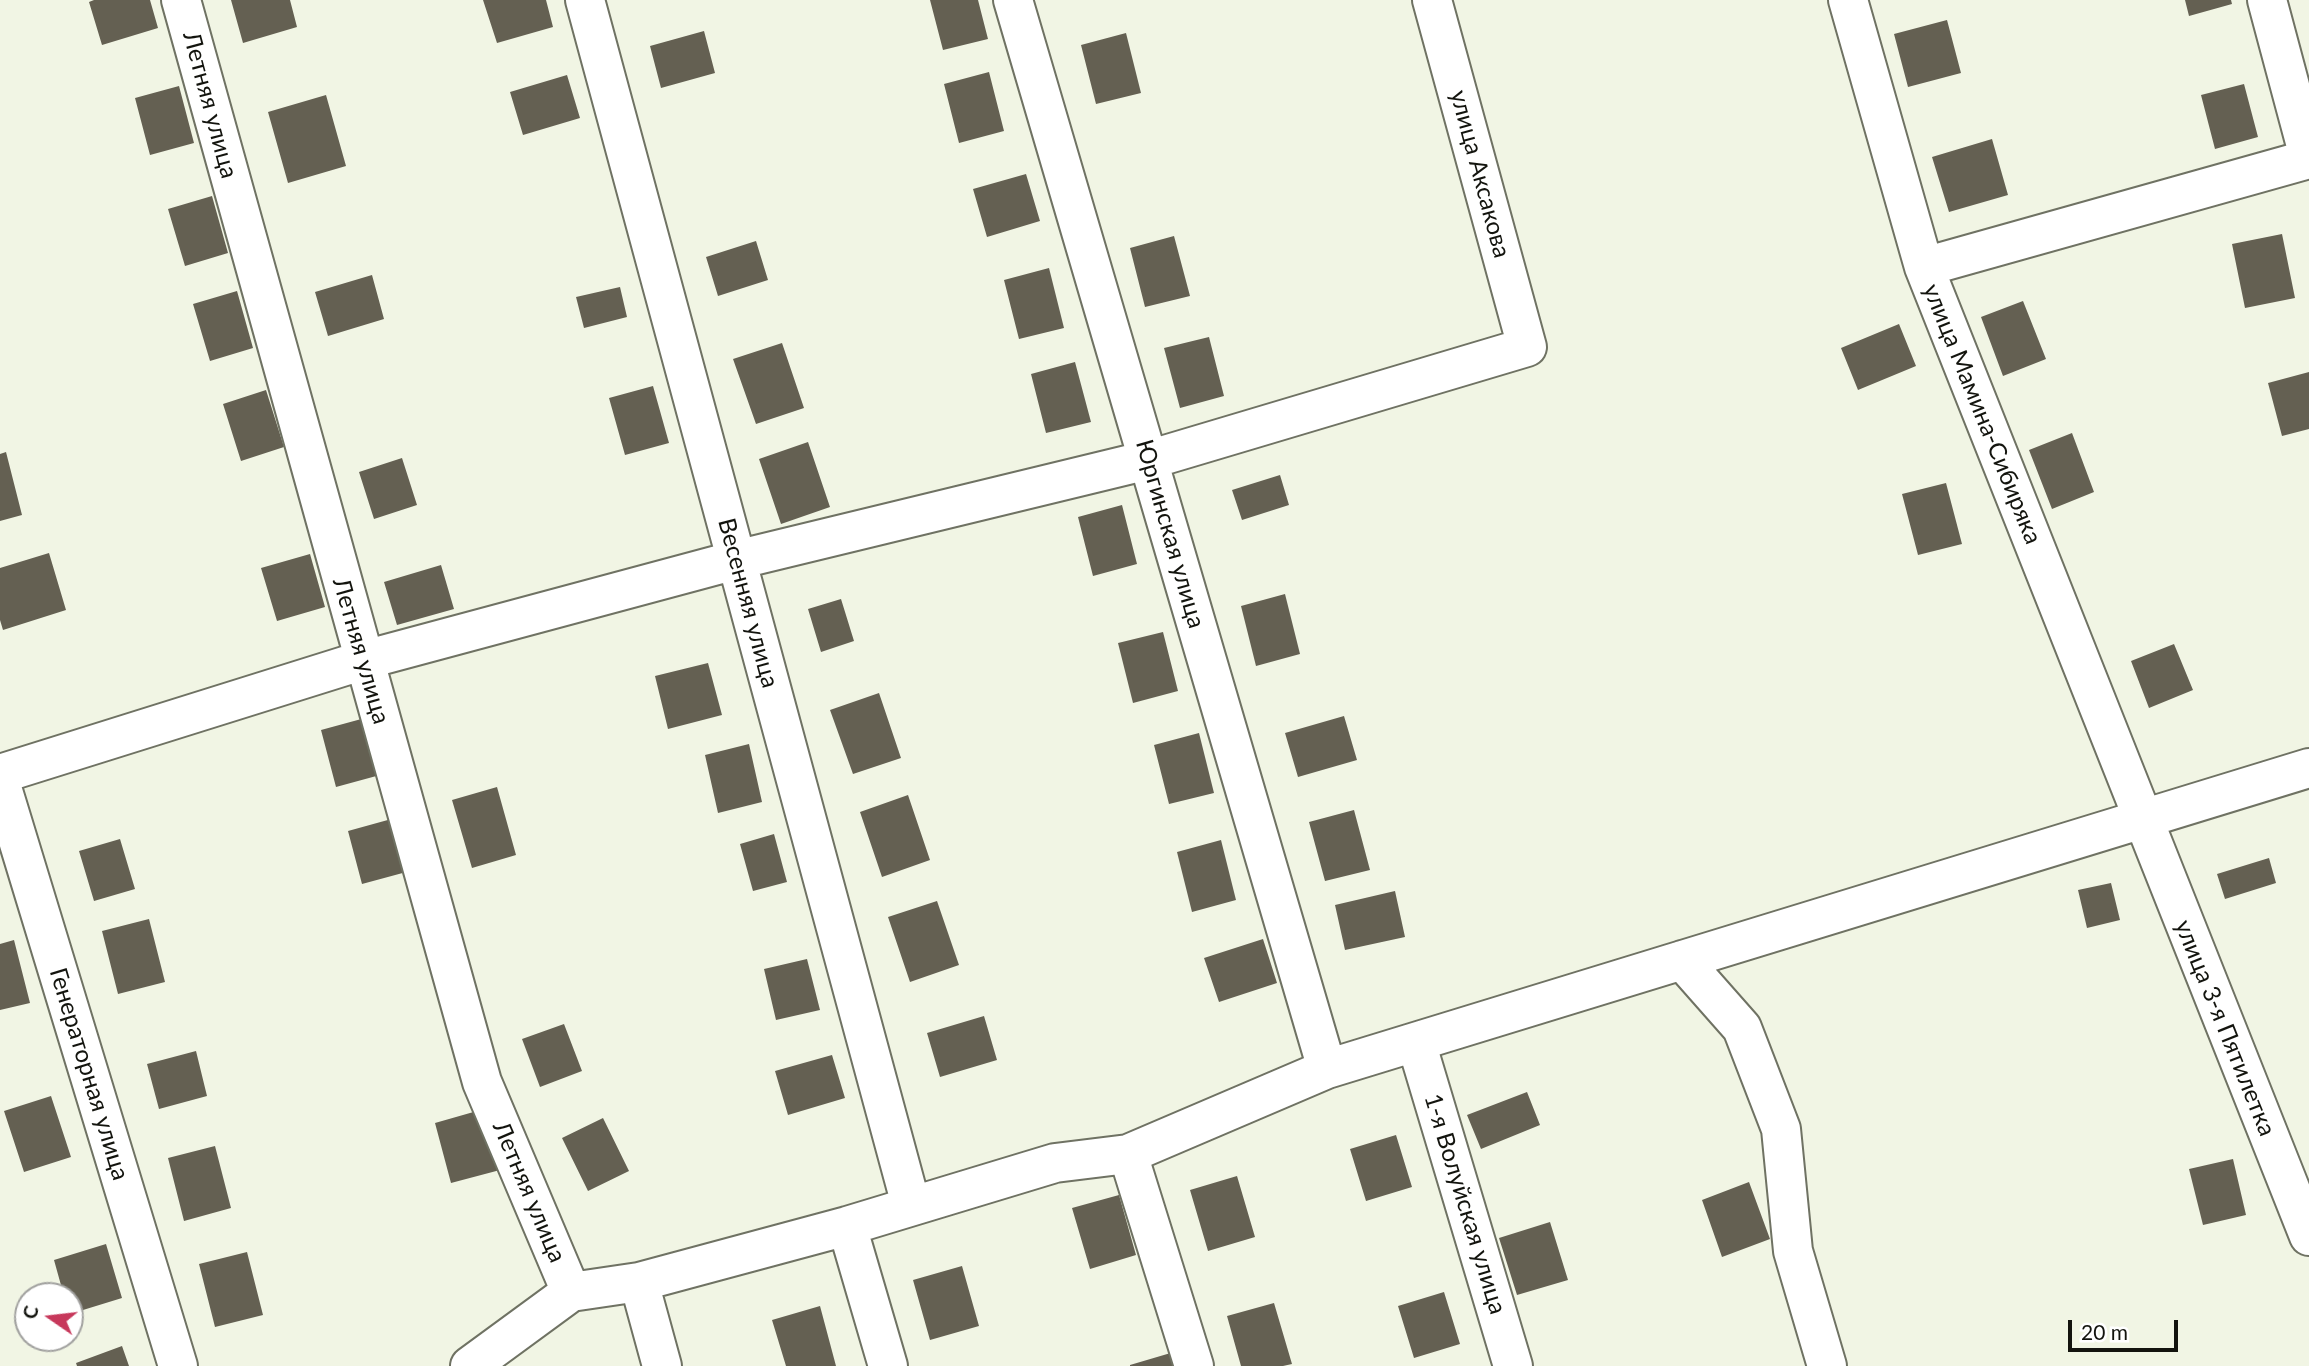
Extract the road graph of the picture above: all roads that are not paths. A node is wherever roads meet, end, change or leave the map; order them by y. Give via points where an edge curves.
1 (181, 0) edge
2 (585, 0) edge
3 (1013, 0) edge
4 (1432, 0) edge
5 (1849, 0) edge
6 (2267, 0) edge
7 (2309, 158) edge
8 (1924, 267) junction
9 (1148, 460) junction
10 (736, 560) junction
11 (364, 660) junction
12 (2309, 768) edge
13 (0, 774) edge
14 (0, 781) edge
15 (2142, 820) junction
16 (1682, 960) junction
17 (1416, 1042) junction
18 (1328, 1069) junction
19 (1128, 1154) junction
20 (911, 1205) junction
21 (847, 1226) junction
22 (2309, 1236) edge
23 (639, 1282) junction
24 (571, 1292) junction
25 (178, 1366) edge
26 (470, 1366) edge
27 (662, 1366) edge
28 (888, 1366) edge
29 (1194, 1366) edge
30 (1513, 1366) edge
31 (1826, 1366) edge

1 - 11 street, Летняя улица
2 - 10 street, Весенняя улица
3 - 9 street, Юргинская улица
4 - 9 street, улица Аксакова via 1527,347
5 - 8 street, улица Мамина-Сибиряка
6 - 7 street
7 - 8 street
8 - 15 street, улица Мамина-Сибиряка
9 - 10 street
9 - 18 street, Юргинская улица
10 - 11 street
10 - 20 street, Весенняя улица
11 - 13 street
11 - 24 street, Летняя улица via 482,1083
12 - 15 street
14 - 25 street, Генераторная улица
15 - 16 street
15 - 22 street, улица 3-я Пятилетка
16 - 17 street
16 - 31 street via 1742,1028 1781,1129 1793,1251
17 - 18 street
17 - 30 street, 1-я Волуйская улица
18 - 19 street
19 - 20 street via 1055,1163
19 - 29 street
20 - 21 street
21 - 23 street
21 - 28 street
23 - 24 street
23 - 27 street
24 - 26 street

